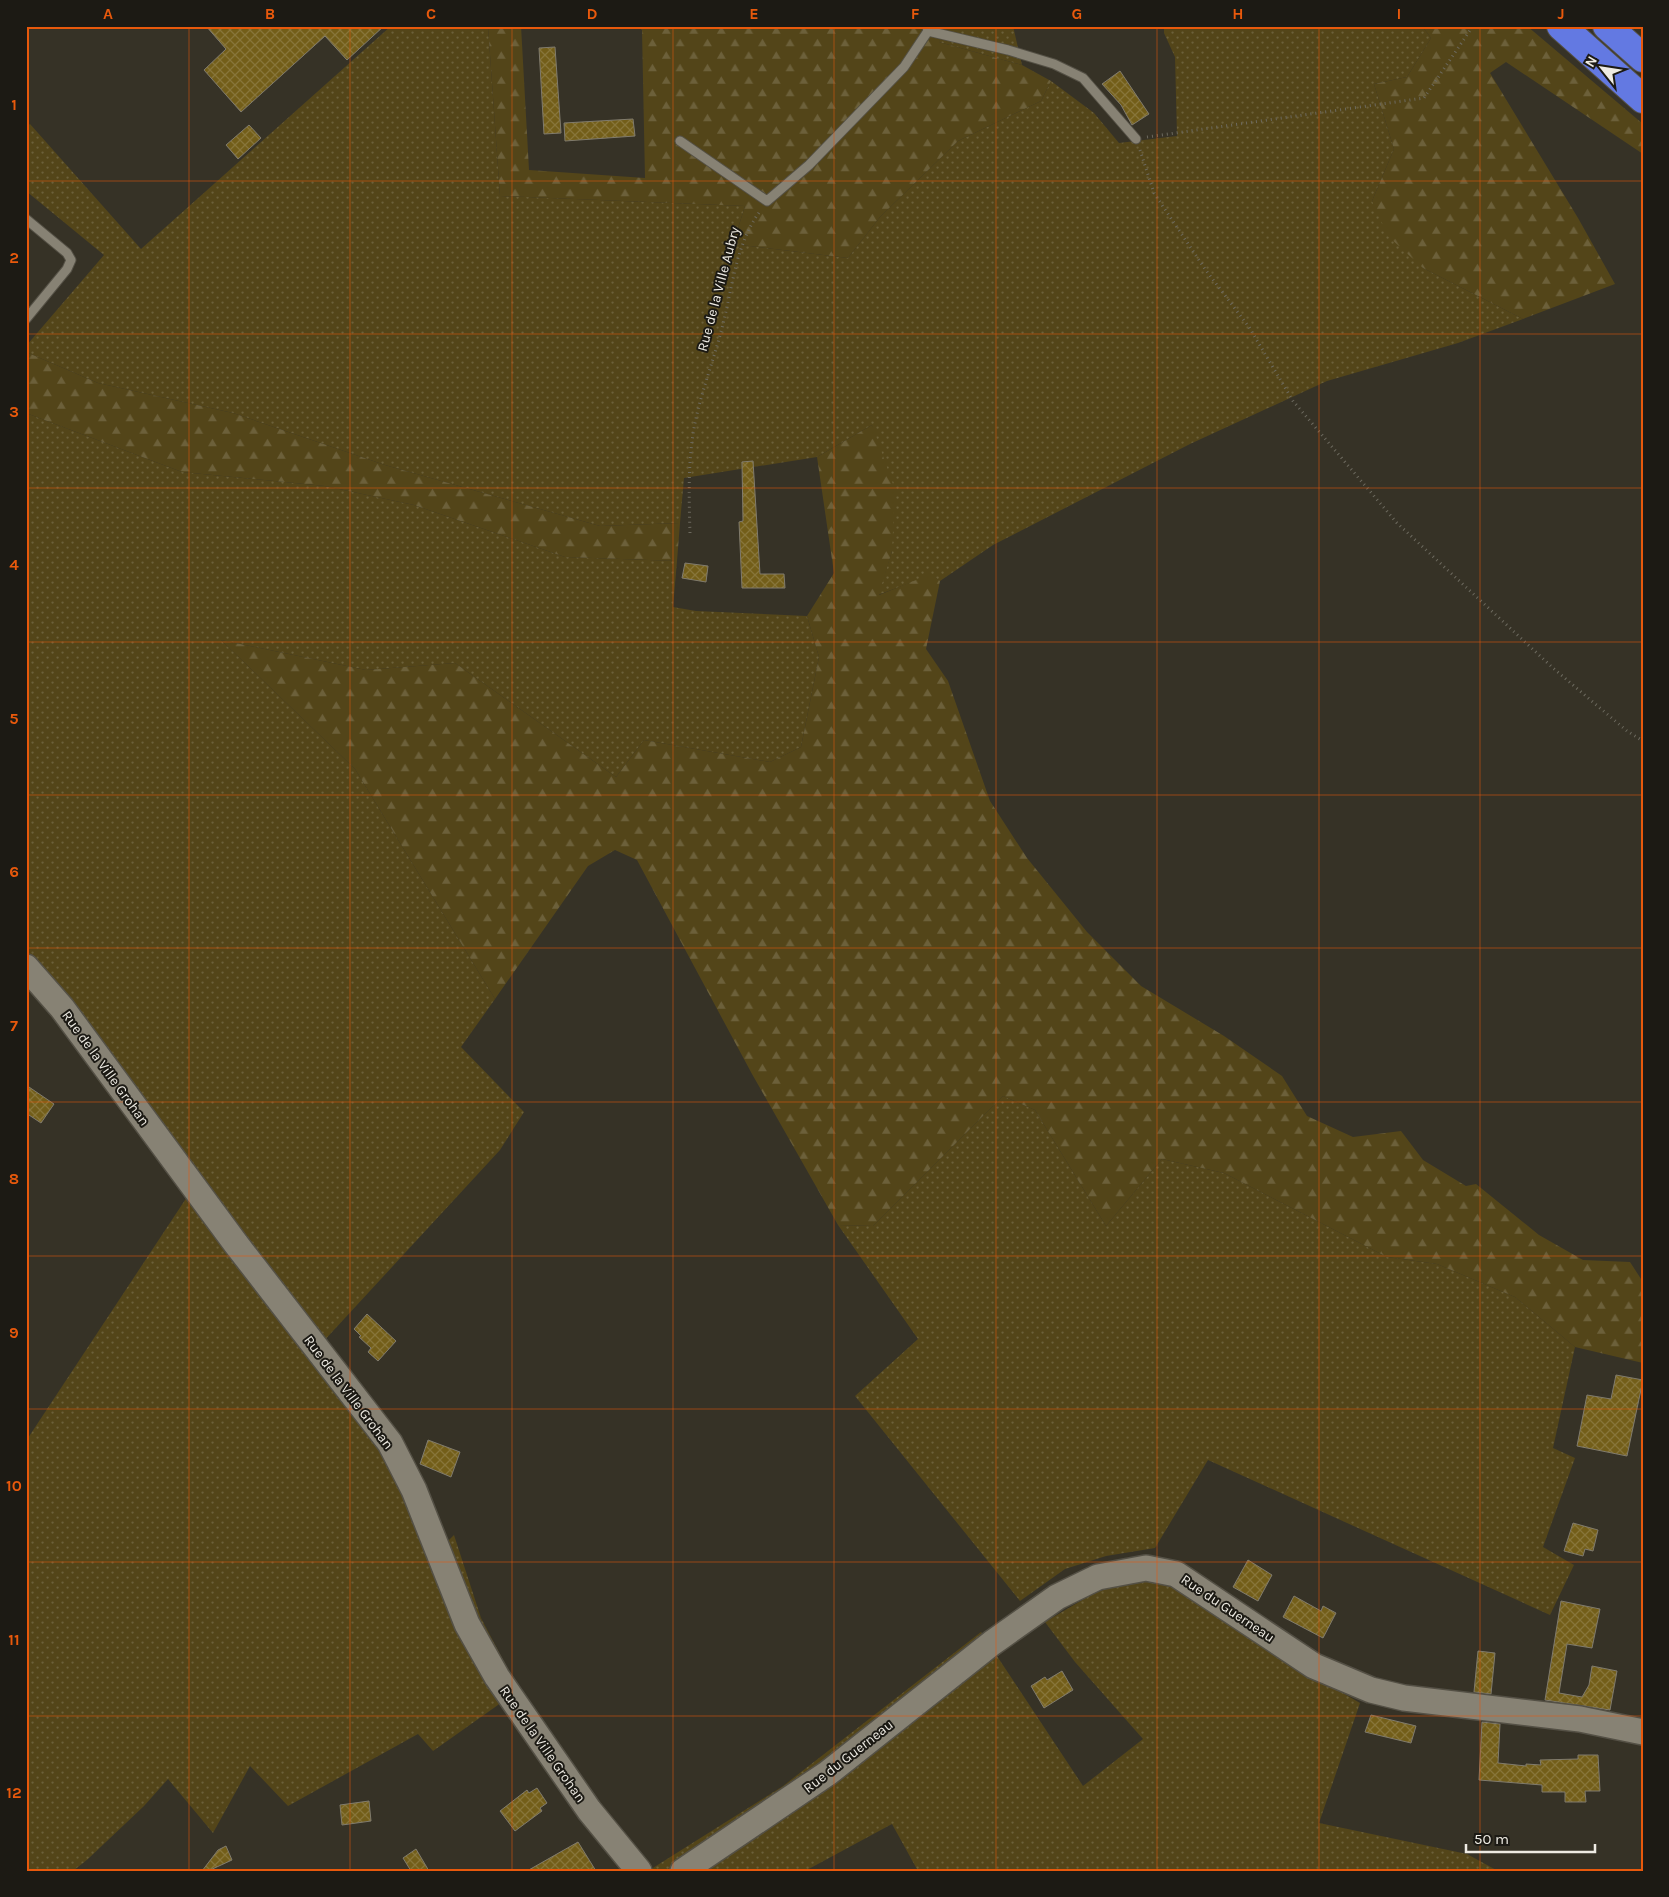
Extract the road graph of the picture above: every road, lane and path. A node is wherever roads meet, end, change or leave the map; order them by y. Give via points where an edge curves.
1 (1474, 26) edge
2 (1561, 26) edge
3 (1608, 26) edge
4 (928, 29) edge
5 (1643, 58) edge
6 (1643, 99) edge
7 (1136, 139) junction
8 (680, 141) dead end
9 (767, 201) junction
10 (26, 219) edge
11 (26, 319) edge
12 (690, 533) dead end
13 (1643, 741) edge
14 (26, 968) edge
15 (1643, 1732) edge
16 (639, 1871) edge
17 (683, 1871) edge

1 - 7 path via 1424,98
2 - 6 highway
3 - 5 highway
4 - 7 lane via 1054,64 1083,78
4 - 9 lane via 904,67 810,165
7 - 13 path via 1154,193 1249,327 1293,401 1397,523 1553,668
8 - 9 lane
9 - 12 path, Rue de la Ville Aubry via 751,223 740,252 720,339 693,432 688,492
10 - 11 lane via 71,260
14 - 16 street, Rue de la Ville Grohan via 62,1008 236,1244 390,1444 414,1490 467,1624 497,1677 589,1810
15 - 17 street, Rue du Guerneau via 1580,1719 1404,1698 1371,1690 1314,1666 1176,1574 1146,1568 1098,1577 1057,1597 992,1642 828,1773

